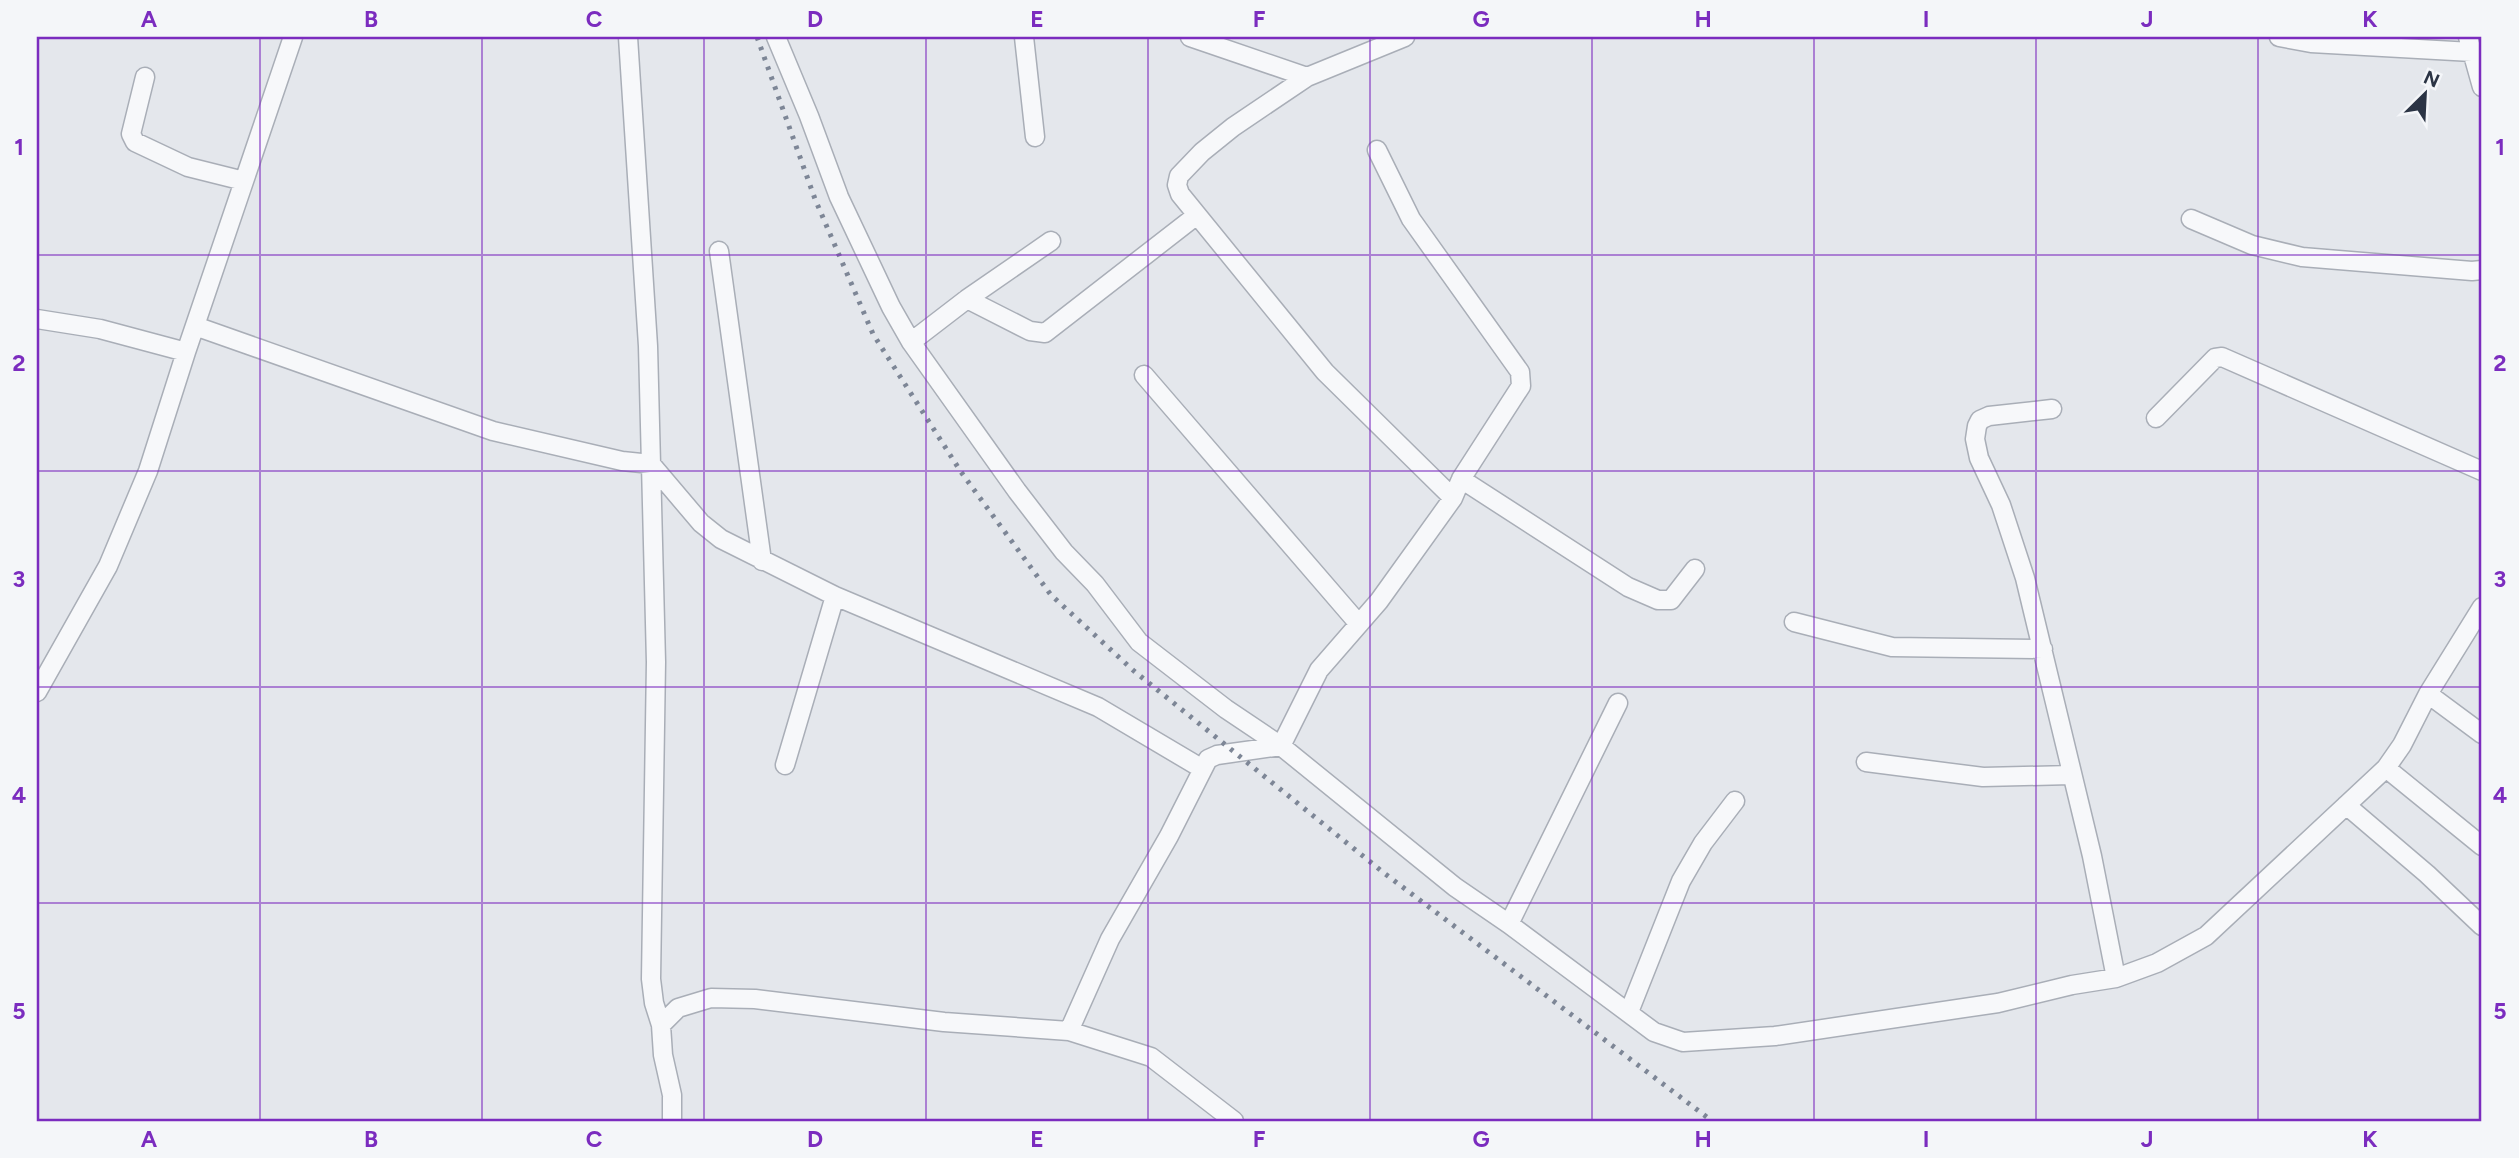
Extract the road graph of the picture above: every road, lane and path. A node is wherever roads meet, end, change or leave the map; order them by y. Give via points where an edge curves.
1 (293, 37) edge
2 (628, 37) edge
3 (776, 37) edge
4 (1024, 37) edge
5 (1190, 37) edge
6 (1405, 37) edge
7 (2279, 37) edge
8 (2470, 45) edge
9 (1307, 76) junction
10 (145, 78) dead end
11 (2482, 87) edge
12 (1035, 137) dead end
13 (1377, 150) dead end
14 (244, 181) junction
15 (1197, 215) junction
16 (2190, 219) dead end
17 (1051, 241) dead end
18 (719, 251) dead end
19 (2482, 270) edge
20 (967, 299) junction
21 (37, 319) edge
22 (195, 326) junction
23 (911, 342) junction
24 (186, 352) junction
25 (1144, 375) dead end
26 (2052, 410) dead end
27 (2156, 418) dead end
28 (651, 464) junction
29 (2482, 471) edge
30 (1461, 478) junction
31 (1453, 498) junction
32 (762, 561) junction
33 (1695, 569) dead end
34 (835, 596) junction
35 (2482, 607) edge
36 (1794, 622) dead end
37 (1358, 623) junction
38 (2043, 649) junction
39 (37, 692) edge
40 (2428, 694) junction
41 (1618, 703) dead end
42 (2482, 734) edge
43 (1281, 746) junction
44 (1866, 762) dead end
45 (785, 765) dead end
46 (1201, 768) junction
47 (2385, 768) junction
48 (2071, 775) junction
49 (1735, 801) dead end
50 (2346, 805) junction
51 (2482, 846) edge
52 (1509, 924) junction
53 (2482, 926) edge
54 (2116, 978) junction
55 (1629, 1012) junction
56 (661, 1025) junction
57 (1069, 1031) junction
58 (672, 1121) edge
59 (1234, 1121) edge

1 - 14 street
2 - 28 street
3 - 23 street via 839,197
4 - 12 street
5 - 9 street
6 - 9 street
7 - 8 street via 2311,43
8 - 11 street
9 - 15 street via 1233,127 1184,170 1177,185
10 - 14 street via 131,134 135,142 188,167
13 - 30 street via 1411,219 1522,379 1518,393
14 - 22 street
15 - 20 street via 1045,333 1030,331
15 - 31 street via 1325,372
16 - 19 street via 2252,245 2302,257
17 - 20 street
18 - 32 street
20 - 23 street
21 - 24 street via 100,329
22 - 24 street
22 - 28 street via 493,431
23 - 43 street via 1017,491 1139,642
24 - 39 street via 148,471 108,566
25 - 37 street
26 - 38 street via 1989,416 1976,426 1975,439 2014,542
27 - 29 street via 2215,358 2222,357
28 - 32 street via 701,523
28 - 56 street via 656,662 651,979
30 - 31 street
30 - 33 street via 1628,587 1657,600 1671,600
31 - 37 street
32 - 34 street
34 - 45 street
34 - 46 street via 1098,707
35 - 40 street
36 - 38 street via 1892,648
37 - 43 street via 1319,670
38 - 48 street
40 - 42 street
40 - 47 street
41 - 52 street
43 - 46 street via 1217,755
43 - 52 street via 1455,887
44 - 48 street via 1983,777
46 - 57 street via 1169,836 1110,939
47 - 50 street
47 - 51 street
48 - 54 street
49 - 55 street via 1681,881
50 - 53 street
50 - 54 street via 2206,936 2157,963
52 - 55 street
54 - 55 street via 1998,1003 1775,1036 1708,1041 1666,1037
56 - 57 street via 678,1008 711,998
56 - 58 street
57 - 59 street via 1151,1056

